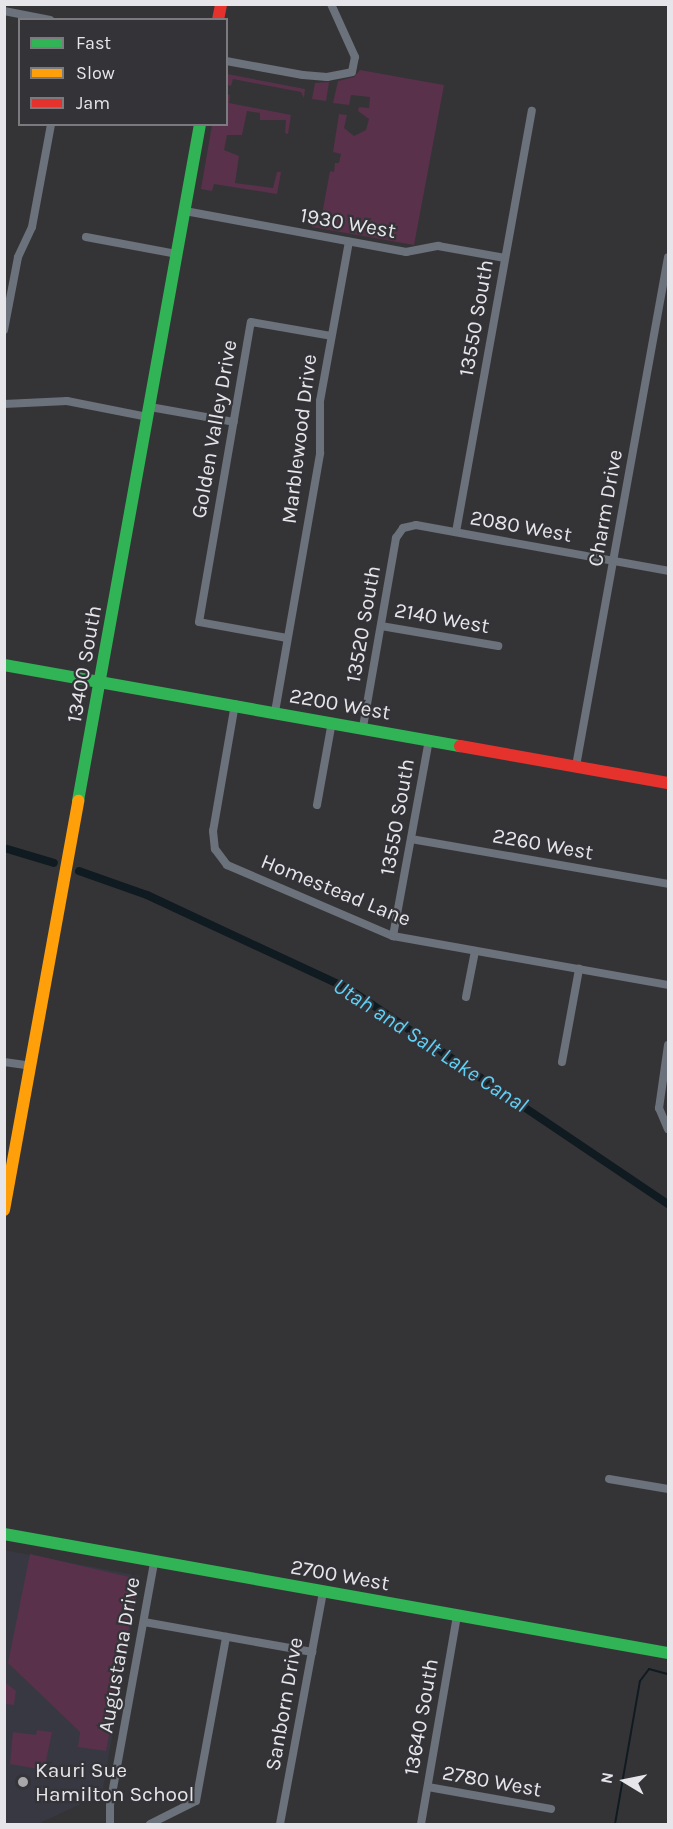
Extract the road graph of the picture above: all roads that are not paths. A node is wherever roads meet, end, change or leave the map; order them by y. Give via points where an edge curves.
1 (331, 4) edge
2 (4, 11) edge
3 (40, 18) edge
4 (228, 61) edge
5 (532, 111) dead end
6 (51, 126) edge
7 (200, 126) edge
8 (184, 211) junction
9 (86, 237) dead end
10 (349, 242) junction
11 (177, 254) junction
12 (669, 257) edge
13 (505, 258) junction
14 (4, 330) edge
15 (331, 336) junction
16 (4, 404) edge
17 (149, 412) junction
18 (234, 422) junction
19 (403, 528) joint
20 (456, 532) junction
21 (614, 561) junction
22 (669, 571) edge
23 (381, 626) junction
24 (287, 638) junction
25 (498, 646) dead end
26 (4, 665) edge
27 (101, 681) junction
28 (235, 704) junction
29 (275, 712) junction
30 (332, 723) junction
31 (363, 728) junction
32 (429, 740) junction
33 (576, 766) junction
34 (669, 783) edge
35 (317, 805) dead end
36 (411, 839) junction
37 (669, 884) edge
38 (393, 936) junction
39 (475, 951) junction
40 (579, 969) junction
41 (669, 985) edge
42 (466, 997) dead end
43 (669, 1045) edge
44 (4, 1062) edge
45 (562, 1062) dead end
46 (31, 1066) junction
47 (669, 1129) edge
48 (10, 1149) edge
49 (4, 1210) edge
50 (609, 1479) dead end
51 (669, 1489) edge
52 (4, 1534) edge
53 (154, 1563) junction
54 (323, 1591) junction
55 (457, 1616) junction
56 (144, 1622) junction
57 (226, 1637) junction
58 (312, 1652) junction
59 (669, 1653) edge
60 (428, 1787) junction
61 (550, 1809) dead end
62 (110, 1824) edge
63 (150, 1824) edge
64 (280, 1824) edge
65 (421, 1824) edge

1 - 4 street via 348,35 355,68 327,77
2 - 3 street
5 - 13 street, 13550 South
6 - 14 street via 32,227 18,257
7 - 8 street, 13400 South
8 - 10 street, 1930 West
8 - 11 street, 13400 South
9 - 11 street
10 - 13 street, 1930 West via 406,252 438,246
10 - 15 street, Marblewood Drive
11 - 17 street, 13400 South
12 - 21 street, Charm Drive
13 - 20 street, 13550 South
15 - 18 street, Golden Valley Drive via 251,322
15 - 24 street, Marblewood Drive via 320,401 320,453
16 - 17 street via 67,401
17 - 18 street
17 - 27 street, 13400 South
18 - 24 street, Golden Valley Drive via 199,622
19 - 20 street, 2080 West via 416,525
19 - 23 street, 13520 South via 396,538
20 - 21 street, 2080 West
21 - 22 street, 2080 West
21 - 33 street, Charm Drive
23 - 25 street, 2140 West
23 - 31 street, 13520 South
24 - 29 street, Marblewood Drive
26 - 27 street, 2200 West
27 - 28 street, 2200 West
27 - 46 street, 13400 South
28 - 29 street, 2200 West
28 - 38 street, Homestead Lane via 213,831 215,849 227,865
29 - 30 street, 2200 West
30 - 31 street, 2200 West
30 - 35 street
31 - 32 street, 2200 West
32 - 33 street, 2200 West
32 - 36 street, 13550 South
33 - 34 street, 2200 West
36 - 37 street, 2260 West
36 - 38 street, 13550 South
38 - 39 street, Homestead Lane
39 - 40 street, Homestead Lane
39 - 42 street
40 - 41 street, Homestead Lane
40 - 45 street
43 - 47 street via 659,1107
44 - 46 street
46 - 48 street, 13400 South
48 - 49 street, 13400 South
50 - 51 street
52 - 53 street, 2700 West
53 - 54 street, 2700 West
53 - 56 street, Augustana Drive
54 - 55 street, 2700 West
54 - 58 street, Sanborn Drive
55 - 59 street, 2700 West
55 - 60 street, 13640 South
56 - 57 street
56 - 62 street, Augustana Drive via 110,1805
57 - 58 street
57 - 63 street via 196,1801
58 - 64 street, Sanborn Drive
60 - 61 street, 2780 West
60 - 65 street, 13640 South

